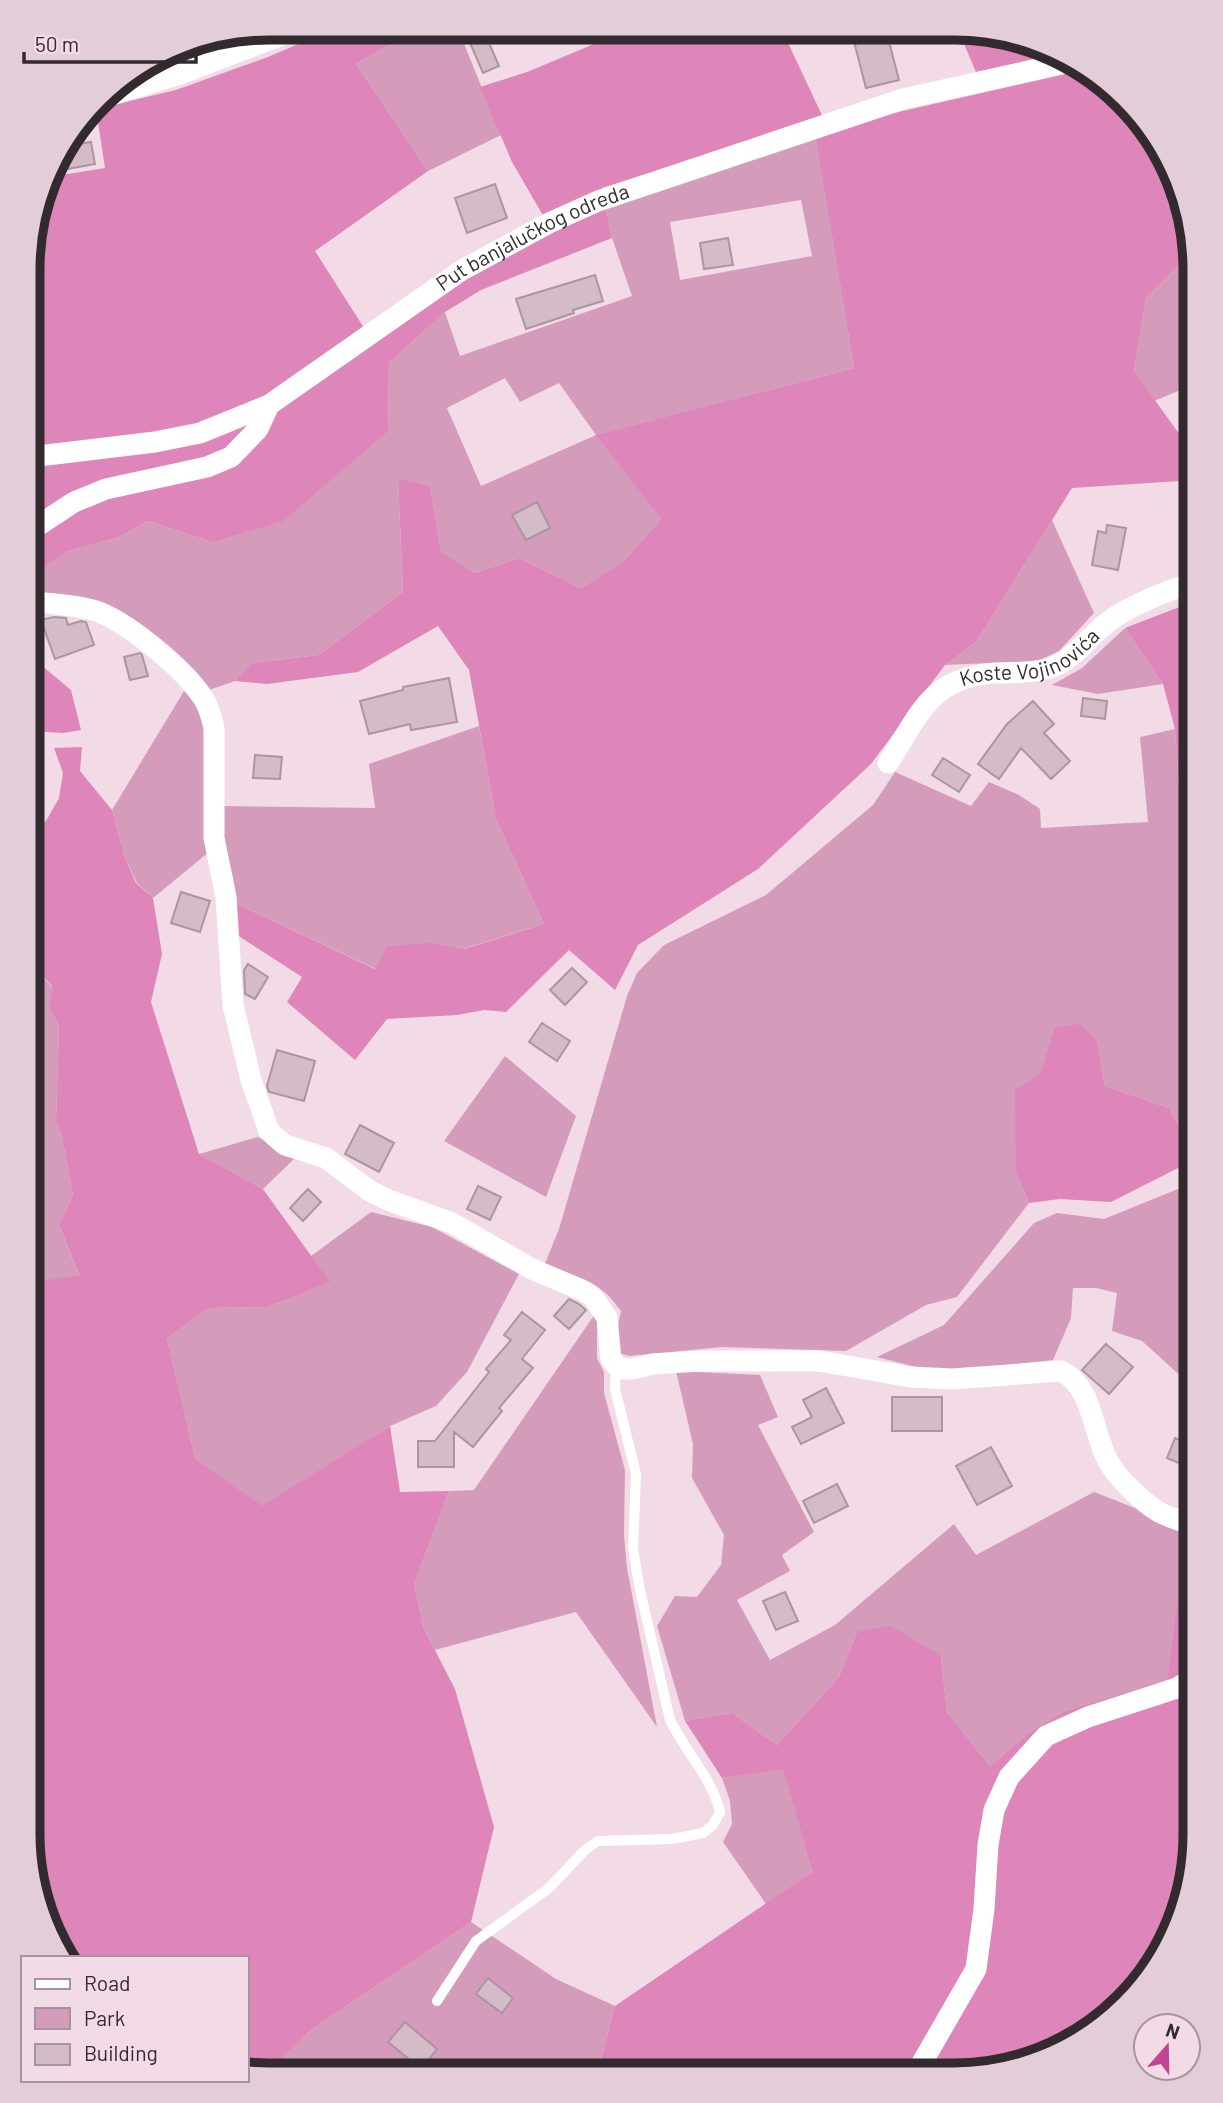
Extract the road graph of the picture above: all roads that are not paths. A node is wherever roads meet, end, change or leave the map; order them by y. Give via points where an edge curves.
1 (258, 41) edge
2 (1056, 65) edge
3 (134, 84) edge
4 (269, 405) junction
5 (40, 456) edge
6 (40, 524) edge
7 (1183, 586) edge
8 (40, 602) edge
9 (888, 763) dead end
10 (616, 1365) junction
11 (1182, 1520) edge
12 (1182, 1685) edge
13 (437, 2001) dead end
14 (922, 2063) edge

1 - 3 street
2 - 4 street, Put banjalučkog odreda via 903,99 629,190 549,223 462,270
4 - 5 street, Put banjalučkog odreda via 200,433
4 - 6 street via 258,429 231,457 95,494
7 - 9 street, Koste Vojinovića via 1113,618 1059,664 1038,672 974,675 943,687 927,701
8 - 10 street via 97,611 114,619 178,669 205,700 214,728 214,838 226,897 233,1005 269,1132 285,1145 326,1158 370,1191 452,1223 532,1269 593,1297 607,1318 609,1354
10 - 11 street via 632,1369 653,1364 819,1361 911,1377 952,1379 1061,1371 1076,1381 1086,1398 1107,1459 1123,1482 1159,1512
10 - 13 lane via 615,1389 636,1474 633,1549 670,1720 717,1797 720,1812 703,1833 672,1839 598,1841 549,1888 476,1941
12 - 14 street via 1046,1735 1009,1777 994,1810 976,1969

